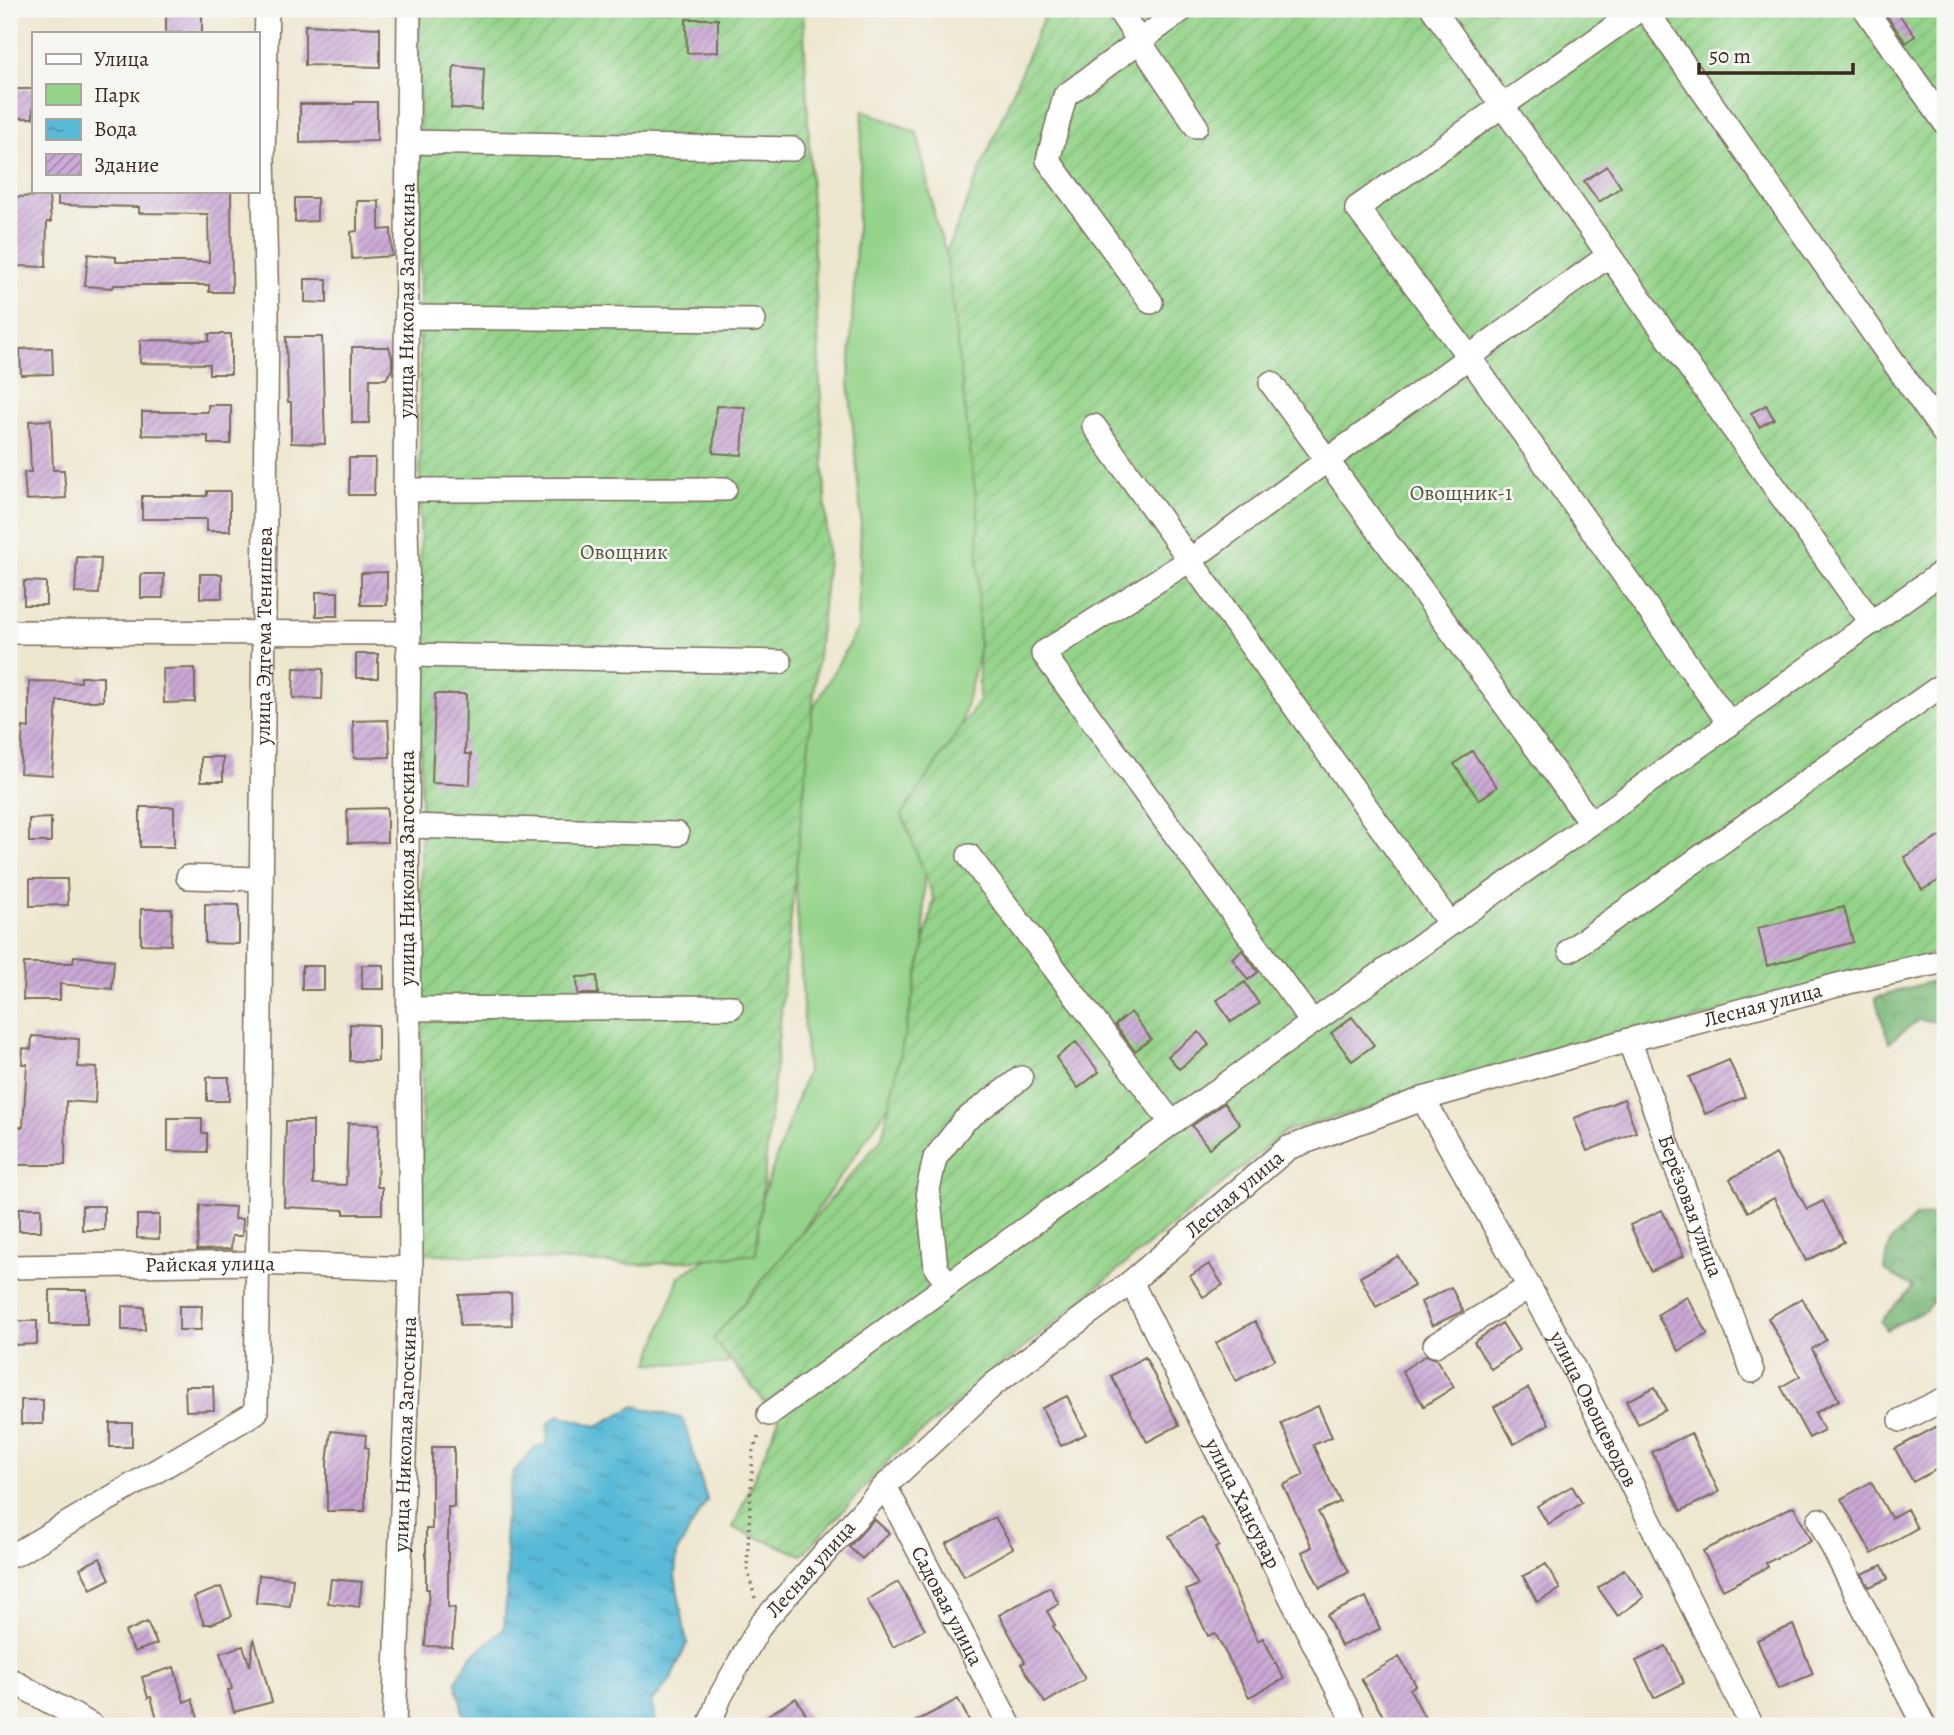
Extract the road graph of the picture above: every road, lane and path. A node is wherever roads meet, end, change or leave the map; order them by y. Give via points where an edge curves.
1 (267, 9) edge
2 (409, 9) edge
3 (1118, 9) edge
4 (1183, 9) edge
5 (1433, 9) edge
6 (1642, 9) edge
7 (1865, 9) edge
8 (1140, 41) junction
9 (1502, 108) junction
10 (1945, 123) edge
11 (1196, 126) dead end
12 (408, 142) junction
13 (793, 149) dead end
14 (1608, 256) junction
15 (1151, 302) dead end
16 (407, 317) junction
17 (754, 320) dead end
18 (1469, 357) junction
19 (1271, 383) dead end
20 (1094, 426) dead end
21 (1945, 435) edge
22 (1327, 460) junction
23 (725, 489) dead end
24 (405, 490) junction
25 (1190, 560) junction
26 (1945, 570) edge
27 (1872, 623) junction
28 (9, 632) edge
29 (264, 632) junction
30 (409, 644) junction
31 (780, 662) dead end
32 (1945, 683) edge
33 (1730, 724) junction
34 (1591, 824) junction
35 (407, 826) junction
36 (677, 834) dead end
37 (969, 856) dead end
38 (188, 877) dead end
39 (261, 879) junction
40 (1450, 924) junction
41 (1570, 950) dead end
42 (1945, 961) edge
43 (731, 1007) dead end
44 (408, 1009) junction
45 (1312, 1022) junction
46 (1629, 1040) junction
47 (1021, 1078) dead end
48 (1423, 1098) junction
49 (1172, 1123) junction
50 (257, 1263) junction
51 (9, 1267) edge
52 (411, 1269) junction
53 (1131, 1282) junction
54 (948, 1284) junction
55 (1529, 1287) junction
56 (1435, 1345) dead end
57 (1752, 1371) dead end
58 (1945, 1399) edge
59 (769, 1414) joint
60 (1900, 1420) dead end
61 (885, 1486) junction
62 (1819, 1520) dead end
63 (9, 1554) edge
64 (761, 1624) junction
65 (9, 1679) edge
66 (93, 1726) edge
67 (394, 1726) edge
68 (709, 1726) edge
69 (1010, 1726) edge
70 (1356, 1726) edge
71 (1752, 1726) edge
72 (1924, 1726) edge

1 - 29 street, улица Эдгема Тенишева
2 - 12 street, улица Николая Загоскина
3 - 8 street
4 - 8 street
5 - 9 street
6 - 9 street
6 - 21 street
7 - 10 street
8 - 11 street
8 - 15 street via 1065,96 1048,160
9 - 14 street
9 - 18 street via 1357,208
12 - 13 street
12 - 16 street, улица Николая Загоскина
14 - 18 street
14 - 27 street
16 - 17 street
16 - 24 street, улица Николая Загоскина
18 - 22 street
18 - 33 street
19 - 22 street
20 - 25 street
22 - 25 street
22 - 34 street
23 - 24 street
24 - 30 street, улица Николая Загоскина
25 - 40 street
25 - 45 street via 1043,653
26 - 27 street
27 - 33 street
28 - 29 street
29 - 30 street
29 - 39 street, улица Эдгема Тенишева
30 - 31 street
30 - 35 street, улица Николая Загоскина
32 - 41 street
33 - 34 street
34 - 40 street
35 - 36 street
35 - 44 street, улица Николая Загоскина
37 - 49 street
38 - 39 street
39 - 50 street, улица Эдгема Тенишева
40 - 45 street
42 - 46 street, Лесная улица
43 - 44 street
44 - 52 street, улица Николая Загоскина
45 - 49 street
46 - 48 street, Лесная улица
46 - 57 street, Берёзовая улица
47 - 54 street via 964,1121 935,1158 928,1190 936,1268
48 - 53 street, Лесная улица via 1288,1148
48 - 55 street, улица Овощеводов
49 - 54 street
50 - 51 street, Райская улица
50 - 52 street, Райская улица
50 - 63 street, улица Эдгема Тенишева via 256,1412 16,1555
52 - 67 street, улица Николая Загоскина
53 - 61 street, Лесная улица via 994,1384
53 - 70 street, улица Хансувар
54 - 59 street
55 - 56 street
55 - 71 street, улица Овощеводов
58 - 60 street
59 - 64 path via 752,1451 747,1568
61 - 64 street, Лесная улица
61 - 69 street, Садовая улица
62 - 72 street
64 - 68 street, Лесная улица
65 - 66 street

